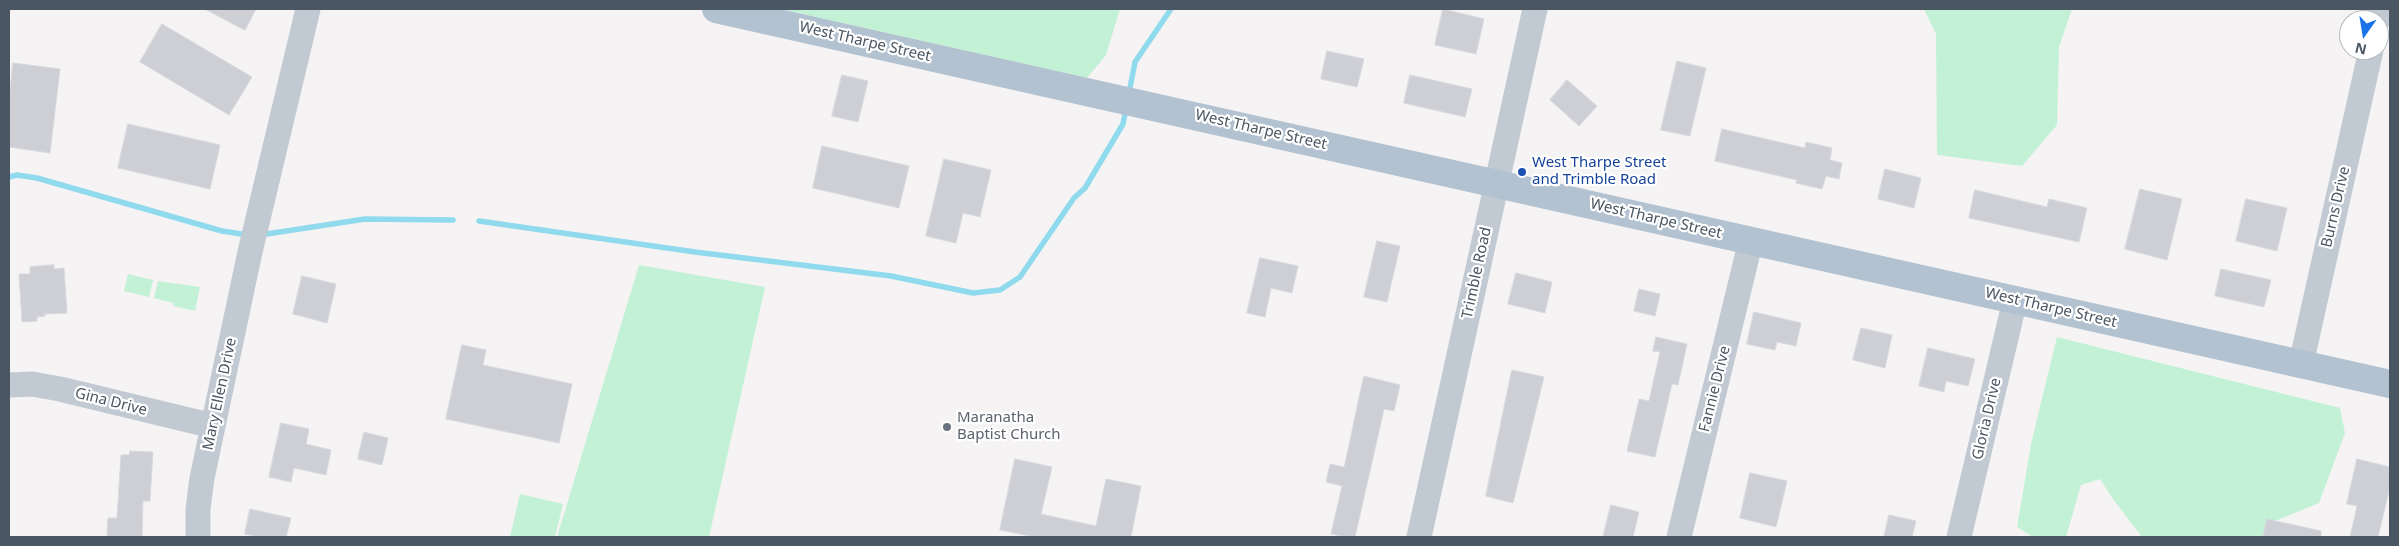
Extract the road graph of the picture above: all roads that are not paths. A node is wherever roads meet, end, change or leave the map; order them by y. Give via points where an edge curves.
1 (308, 9) edge
2 (716, 9) edge
3 (1535, 9) edge
4 (2369, 60) edge
5 (1496, 183) junction
6 (1751, 240) junction
7 (2015, 300) junction
8 (2301, 364) junction
9 (2390, 384) edge
10 (9, 385) edge
11 (213, 426) junction
12 (198, 537) edge
13 (1419, 537) edge
14 (1679, 537) edge
15 (1959, 537) edge

1 - 11 street, Mary Ellen Drive via 250,252
2 - 5 main road, West Tharpe Street
3 - 5 street, Trimble Road
4 - 8 street, Burns Drive
5 - 6 main road, West Tharpe Street
5 - 13 street, Trimble Road
6 - 7 main road, West Tharpe Street
6 - 14 street, Fannie Drive
7 - 8 main road, West Tharpe Street
7 - 15 street, Gloria Drive
8 - 9 main road, West Tharpe Street
10 - 11 street, Gina Drive via 32,384 60,389
11 - 12 street, Mary Ellen Drive via 202,478

